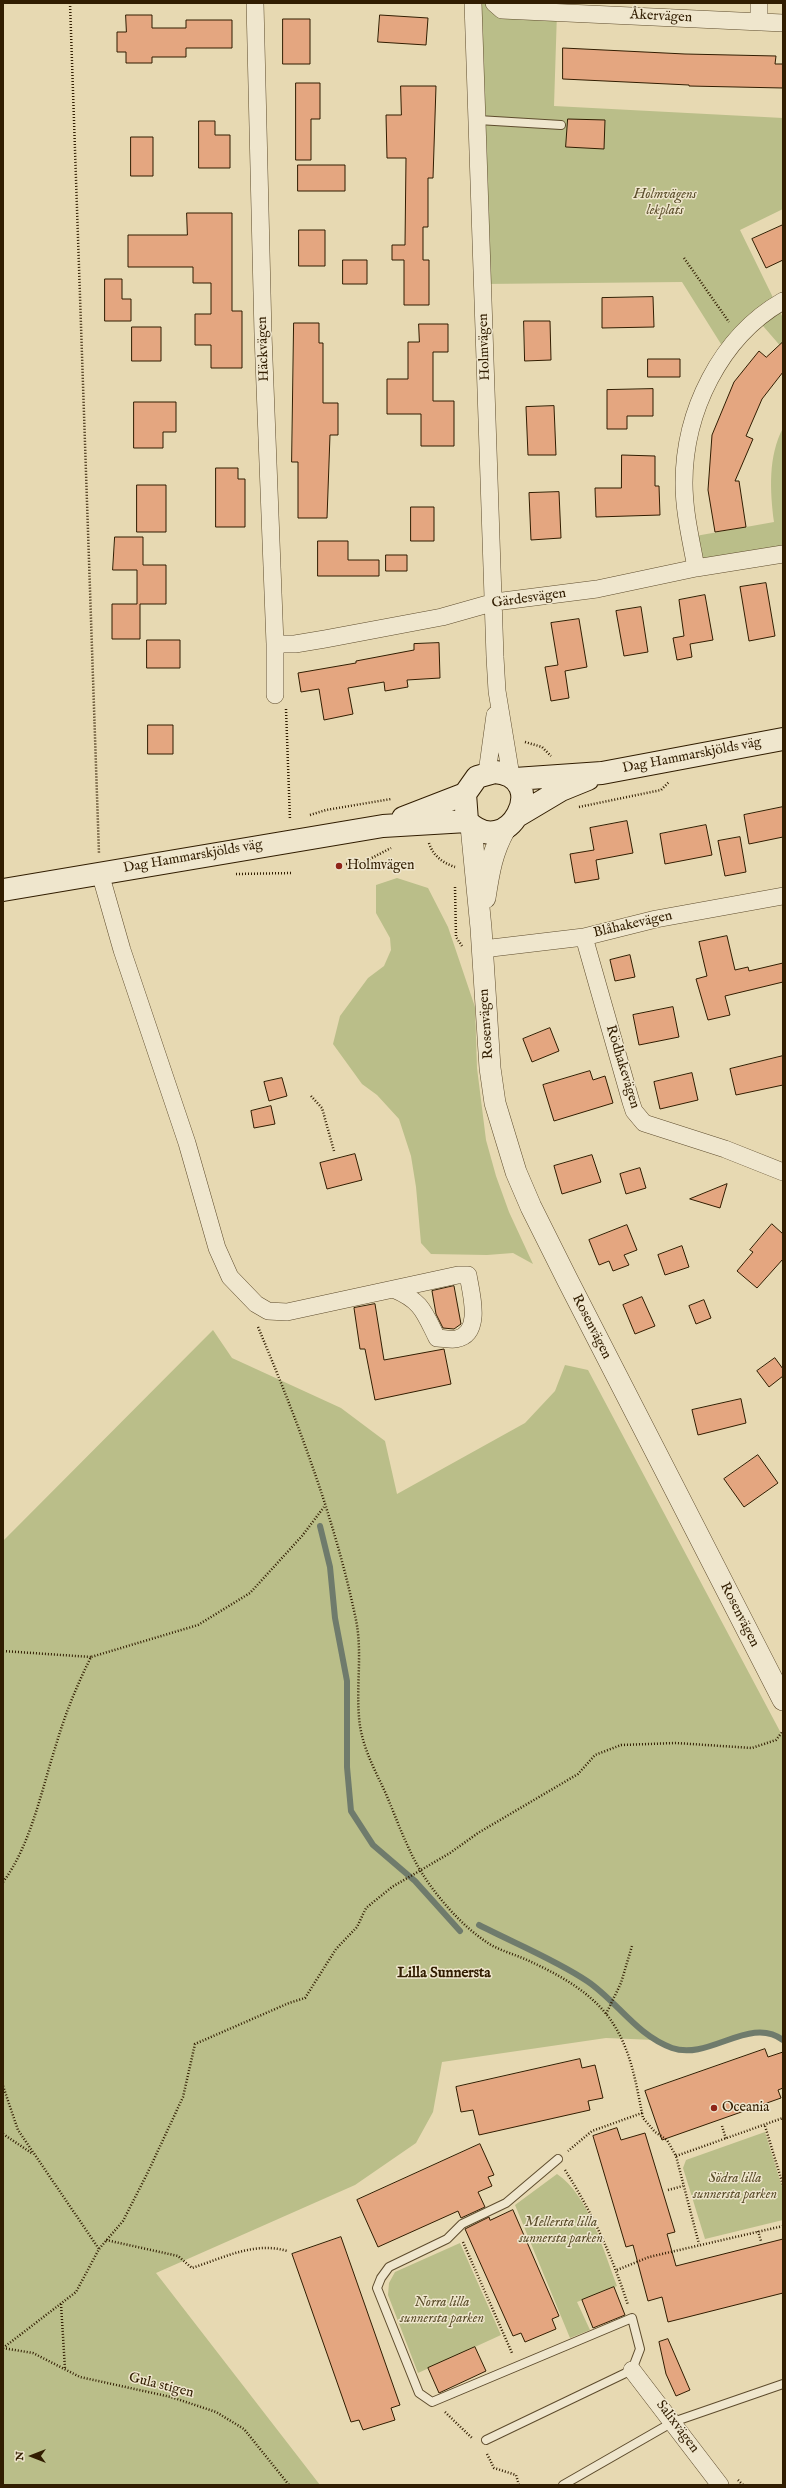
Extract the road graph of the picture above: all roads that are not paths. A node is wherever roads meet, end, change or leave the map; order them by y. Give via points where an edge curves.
1 (255, 3) edge
2 (473, 3) edge
3 (494, 3) edge
4 (760, 3) edge
5 (760, 21) junction
6 (783, 23) edge
7 (478, 120) junction
8 (561, 125) dead end
9 (783, 301) edge
10 (783, 554) edge
11 (696, 568) junction
12 (495, 602) junction
13 (275, 644) junction
14 (497, 691) junction
15 (275, 695) road end
16 (783, 739) edge
17 (487, 773) junction
18 (602, 773) junction
19 (513, 778) junction
20 (465, 794) junction
21 (512, 822) junction
22 (469, 823) junction
23 (383, 826) junction
24 (99, 864) junction
25 (3, 890) edge
26 (783, 896) edge
27 (481, 928) junction
28 (584, 937) junction
29 (483, 949) junction
30 (783, 1172) edge
31 (393, 1289) junction
32 (783, 1700) edge
33 (558, 2159) road end
34 (632, 2370) junction
35 (783, 2384) edge
36 (673, 2422) junction
37 (486, 2440) dead end
38 (563, 2485) edge
39 (720, 2485) edge

1 - 13 street, Häckvägen via 263,334
2 - 7 street, Holmvägen
3 - 5 street, Åkervägen via 502,10
4 - 5 street
5 - 6 street, Åkervägen
7 - 8 lane
7 - 12 street, Holmvägen
9 - 11 street via 757,319 726,352 708,382 687,444 684,483
10 - 11 street, Gärdesvägen
11 - 12 street, Gärdesvägen via 596,589
12 - 13 street, Gärdesvägen via 442,617 296,644
12 - 14 street, Holmvägen
13 - 15 street, Häckvägen
14 - 17 street, Holmvägen
14 - 19 street, Holmvägen
16 - 18 main road, Dag Hammarskjölds väg
17 - 19 main road, Dag Hammarskjölds väg via 504,773
17 - 20 main road via 477,777
18 - 19 main road, Dag Hammarskjölds väg
18 - 21 main road, Dag Hammarskjölds väg via 561,790
19 - 21 main road via 522,797
20 - 22 main road via 464,808
20 - 23 main road, Dag Hammarskjölds väg
21 - 22 main road, Dag Hammarskjölds väg via 495,832 480,830
21 - 27 street, Rosenvägen via 496,846 490,865
22 - 23 main road, Dag Hammarskjölds väg
22 - 27 street, Rosenvägen
23 - 24 main road, Dag Hammarskjölds väg
24 - 25 main road, Dag Hammarskjölds väg
24 - 31 street via 122,950 184,1136 217,1248 230,1277 256,1304 268,1311 287,1312
26 - 28 street, Blåhakevägen via 656,919
27 - 29 street, Rosenvägen
28 - 29 street, Blåhakevägen
28 - 30 street, Rödhakevägen via 631,1102 638,1118 644,1123 725,1149
29 - 32 street, Rosenvägen via 490,1068 495,1103 516,1172 567,1279
31 - 31 street via 408,1295 426,1312 437,1338 457,1339 469,1330 474,1321 468,1275
33 - 34 lane via 506,2203 462,2224 447,2239 389,2267 377,2288 419,2393 432,2402 632,2318 640,2350
34 - 36 street, Salixvägen
34 - 37 lane
35 - 36 lane
36 - 38 lane
36 - 39 street, Salixvägen

